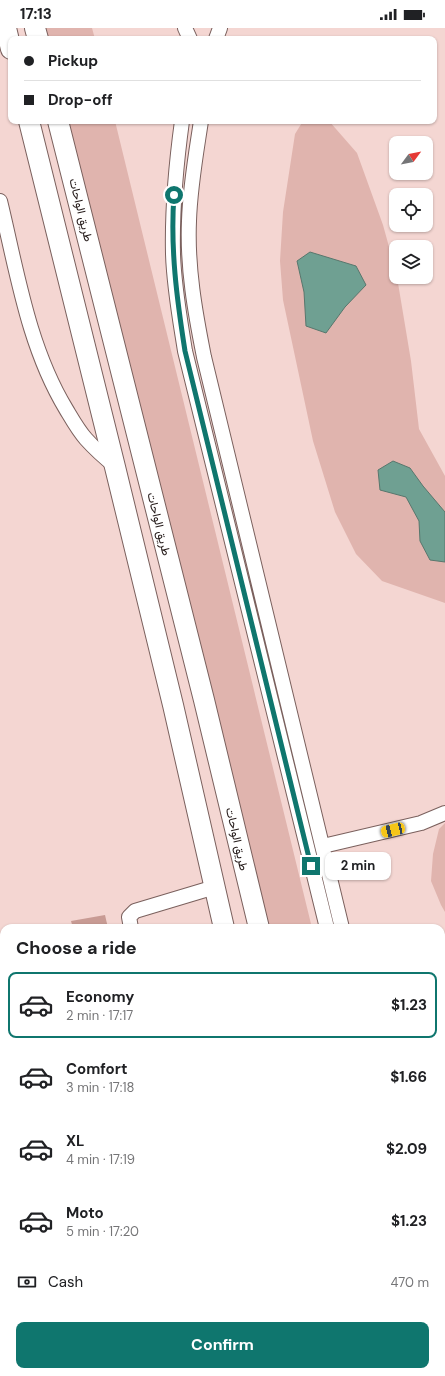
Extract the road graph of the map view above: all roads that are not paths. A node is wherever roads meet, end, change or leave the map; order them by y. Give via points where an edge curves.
1 (30, 124) edge
2 (59, 124) edge
3 (182, 124) edge
4 (201, 124) edge
5 (0, 201) edge
6 (115, 467) junction
7 (258, 582) junction
8 (243, 587) junction
9 (445, 813) edge
10 (323, 846) junction
11 (215, 887) junction
12 (130, 924) edge
13 (223, 924) edge
14 (258, 924) edge
15 (325, 924) edge
16 (341, 924) edge

1 - 6 highway
2 - 14 highway, طريق الواحات
3 - 8 street via 173,207 173,256 177,304 185,351
4 - 7 street via 188,221 193,303
5 - 6 street via 27,313 50,379 85,439
6 - 11 highway
7 - 8 street
7 - 10 street
8 - 15 street
9 - 10 street via 421,823
10 - 16 street
11 - 12 street via 135,911 129,917
11 - 13 highway

